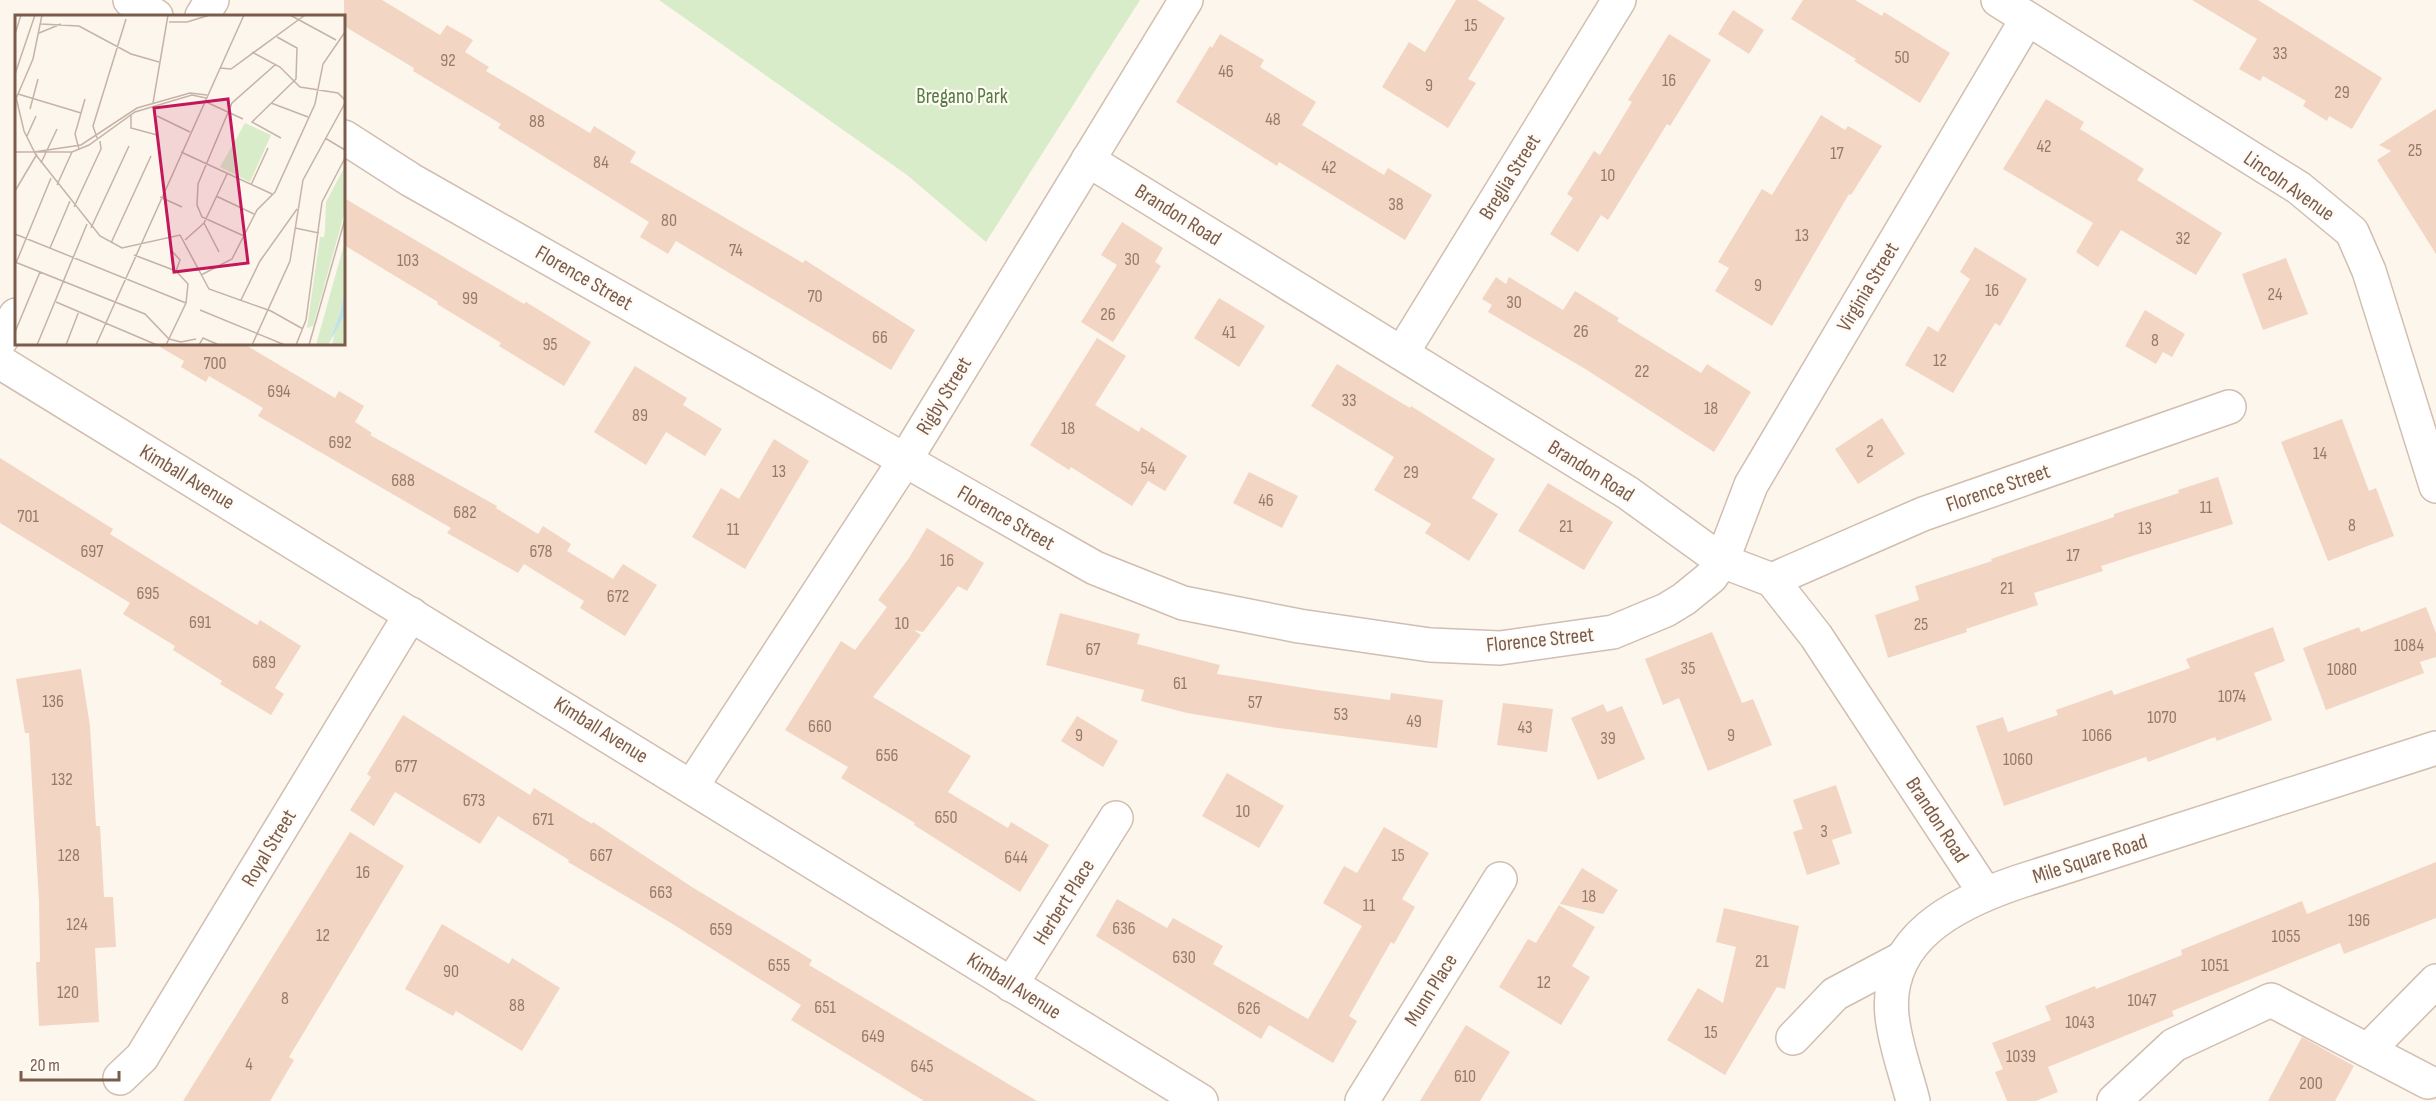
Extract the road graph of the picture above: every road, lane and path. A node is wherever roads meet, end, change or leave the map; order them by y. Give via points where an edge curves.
1 (130, 0) edge
2 (212, 0) edge
3 (1186, 0) edge
4 (1619, 0) edge
5 (1998, 0) edge
6 (154, 15) edge
7 (203, 15) edge
8 (2027, 19) junction
9 (345, 137) edge
10 (1088, 160) junction
11 (15, 317) edge
12 (0, 341) edge
13 (1402, 353) junction
14 (0, 362) edge
15 (2229, 408) dead end
16 (905, 460) junction
17 (2436, 486) edge
18 (1722, 561) junction
19 (1772, 580) junction
20 (411, 614) junction
21 (2436, 748) edge
22 (692, 786) junction
23 (1116, 818) dead end
24 (1500, 879) dead end
25 (1985, 893) junction
26 (1903, 958) junction
27 (2436, 981) edge
28 (1011, 985) junction
29 (1793, 1038) dead end
30 (2368, 1050) junction
31 (120, 1078) dead end
32 (2427, 1085) edge
33 (1201, 1101) edge
34 (1362, 1101) edge
35 (1913, 1101) edge
36 (2114, 1101) edge

1 - 6 street
2 - 7 street
3 - 10 street, Rigby Street
4 - 13 street, Breglia Street
5 - 8 street, Lincoln Avenue
8 - 17 street, Lincoln Avenue via 2299,188 2352,232 2369,271
8 - 18 street, Virginia Street via 1751,485
9 - 16 street, Florence Street via 411,180
10 - 13 street, Brandon Road
10 - 16 street, Rigby Street
11 - 12 street
13 - 18 street, Brandon Road via 1628,493
14 - 20 street, Kimball Avenue
15 - 19 street, Florence Street via 1923,514
16 - 18 street, Florence Street via 1095,568 1183,603 1299,626 1430,645 1500,648 1613,632 1675,605 1711,577
16 - 22 street, Rigby Street
18 - 19 street, Brandon Road
19 - 25 street, Brandon Road via 1816,636
20 - 22 street, Kimball Avenue
20 - 31 street, Royal Street via 142,1057
21 - 25 street, Mile Square Road
22 - 28 street, Kimball Avenue
23 - 28 street, Herbert Place
24 - 34 street, Munn Place
25 - 26 street, Mile Square Road via 1934,923
26 - 29 street via 1835,994
26 - 35 street, Mile Square Road via 1893,986 1892,1017
27 - 30 street
28 - 33 street, Kimball Avenue
30 - 32 street
30 - 36 street via 2271,999 2174,1045

